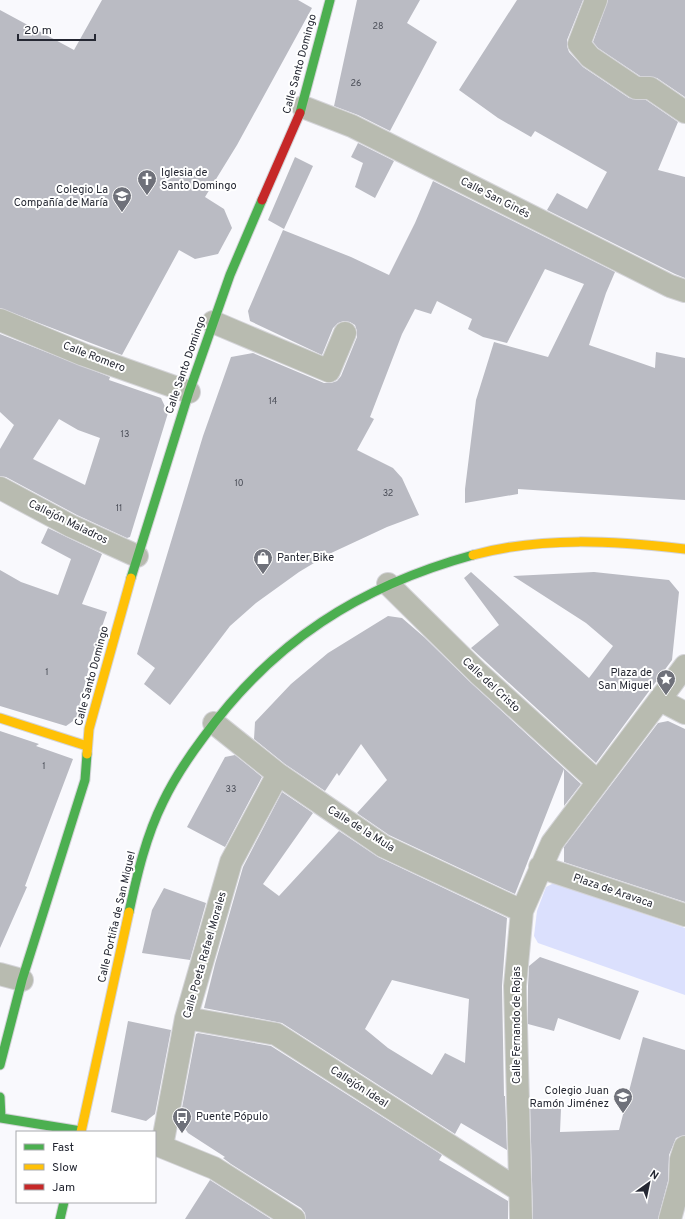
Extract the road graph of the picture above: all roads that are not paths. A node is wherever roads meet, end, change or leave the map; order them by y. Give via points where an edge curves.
1 (330, 0) edge
2 (596, 0) edge
3 (303, 107) junction
4 (685, 112) edge
5 (685, 291) edge
6 (0, 320) edge
7 (213, 322) junction
8 (345, 333) dead end
9 (189, 392) junction
10 (0, 488) edge
11 (685, 549) edge
12 (137, 556) junction
13 (388, 584) junction
14 (685, 666) edge
15 (660, 700) junction
16 (685, 713) edge
17 (0, 718) edge
18 (214, 723) junction
19 (87, 746) junction
20 (278, 774) junction
21 (598, 782) junction
22 (540, 867) junction
23 (522, 911) junction
24 (685, 915) edge
25 (0, 974) edge
26 (22, 980) junction
27 (186, 1018) junction
28 (0, 1065) edge
29 (0, 1111) edge
30 (80, 1131) edge
31 (84, 1131) edge
32 (159, 1144) edge
33 (685, 1147) edge
34 (519, 1190) junction
35 (64, 1203) edge
36 (60, 1219) edge
37 (294, 1219) edge
38 (521, 1219) edge
39 (670, 1219) edge

1 - 3 main road, Calle Santo Domingo
2 - 4 street via 579,44 590,58 636,88 650,88
3 - 5 street, Calle San Ginés via 352,126 670,286
3 - 7 main road, Calle Santo Domingo via 230,275
6 - 9 street, Calle Romero via 84,355
7 - 8 street via 329,371
7 - 9 main road, Calle Santo Domingo
9 - 12 main road, Calle Santo Domingo
10 - 12 street, Callejón Maladros via 71,526
11 - 13 main road, Calle Portiña de San Miguel via 598,541 546,543 457,559
12 - 19 main road, Calle Santo Domingo via 89,729
13 - 18 main road, Calle Portiña de San Miguel via 298,638 252,678
13 - 21 street, Calle del Cristo via 478,673
14 - 15 street, Calle Fernando de Rojas
15 - 16 street
15 - 21 street, Calle Fernando de Rojas
17 - 19 main road
18 - 20 street, Calle de la Mula
18 - 31 main road, Calle Portiña de San Miguel via 173,782 159,811 141,861
19 - 26 main road via 85,780
20 - 23 street, Calle de la Mula via 383,846
20 - 27 street, Calle Poeta Rafael Morales via 231,862
21 - 22 street, Calle Fernando de Rojas via 552,843
22 - 23 street, Calle Fernando de Rojas
22 - 24 street, Plaza de Aravaca
23 - 34 street, Calle Fernando de Rojas via 515,986
25 - 26 street
26 - 28 main road
27 - 32 street, Calle Poeta Rafael Morales
27 - 34 street, Callejón Ideal via 276,1034
29 - 30 main road
32 - 37 street via 214,1168
33 - 39 street via 680,1183
34 - 38 street, Calle Fernando de Rojas
35 - 36 main road

